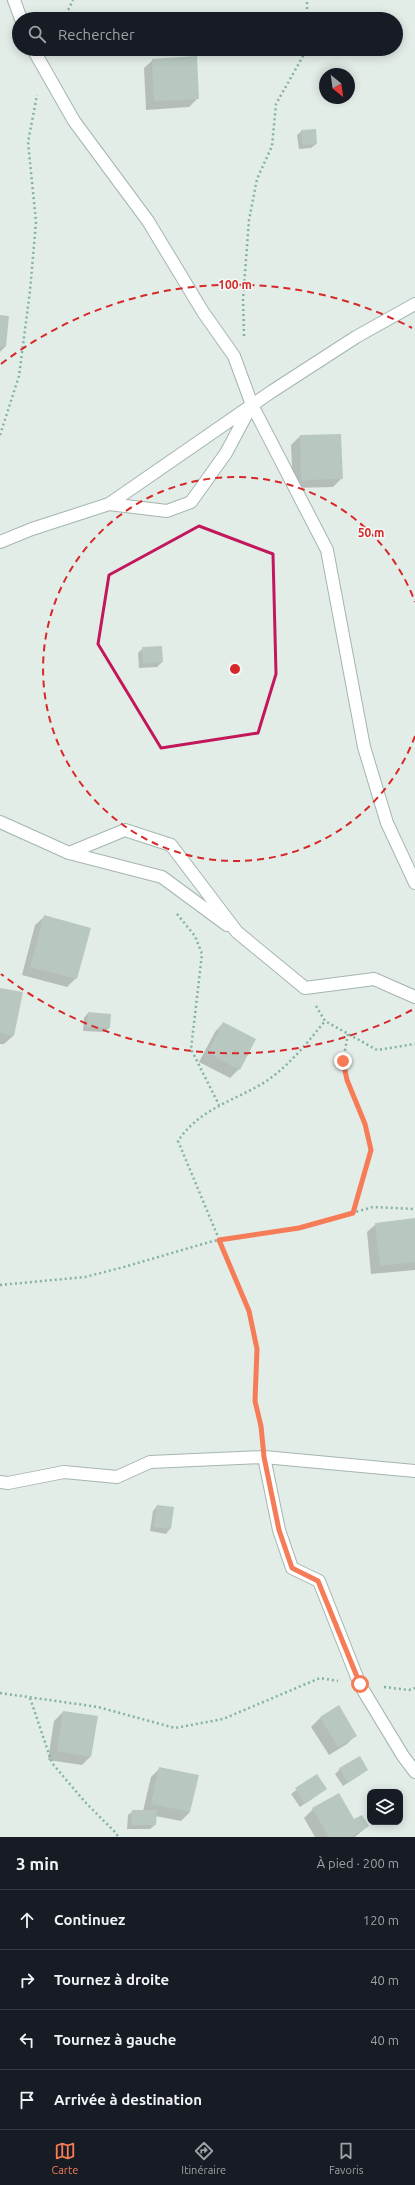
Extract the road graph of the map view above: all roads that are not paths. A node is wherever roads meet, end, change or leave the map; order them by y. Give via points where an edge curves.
1 (14, 0) edge
2 (18, 12) edge
3 (37, 56) edge
4 (415, 304) edge
5 (252, 405) junction
6 (110, 504) junction
7 (0, 542) edge
8 (0, 822) edge
9 (69, 853) junction
10 (415, 883) edge
11 (237, 932) junction
12 (415, 997) edge
13 (264, 1457) junction
14 (415, 1471) edge
15 (0, 1482) edge
16 (415, 1772) edge

1 - 2 street
3 - 5 street via 74,121 148,221 203,312 234,356
4 - 5 street via 356,338
5 - 6 street
5 - 6 street via 226,453 191,502 167,511
5 - 10 street via 327,550 364,747 387,823
6 - 7 street
8 - 9 street
9 - 11 street via 162,877
9 - 11 street via 124,830 171,845
11 - 12 street via 305,988 374,979
13 - 14 street
13 - 15 street via 150,1462 117,1478 64,1472 8,1483
13 - 16 street via 279,1530 292,1568 318,1581 360,1684

